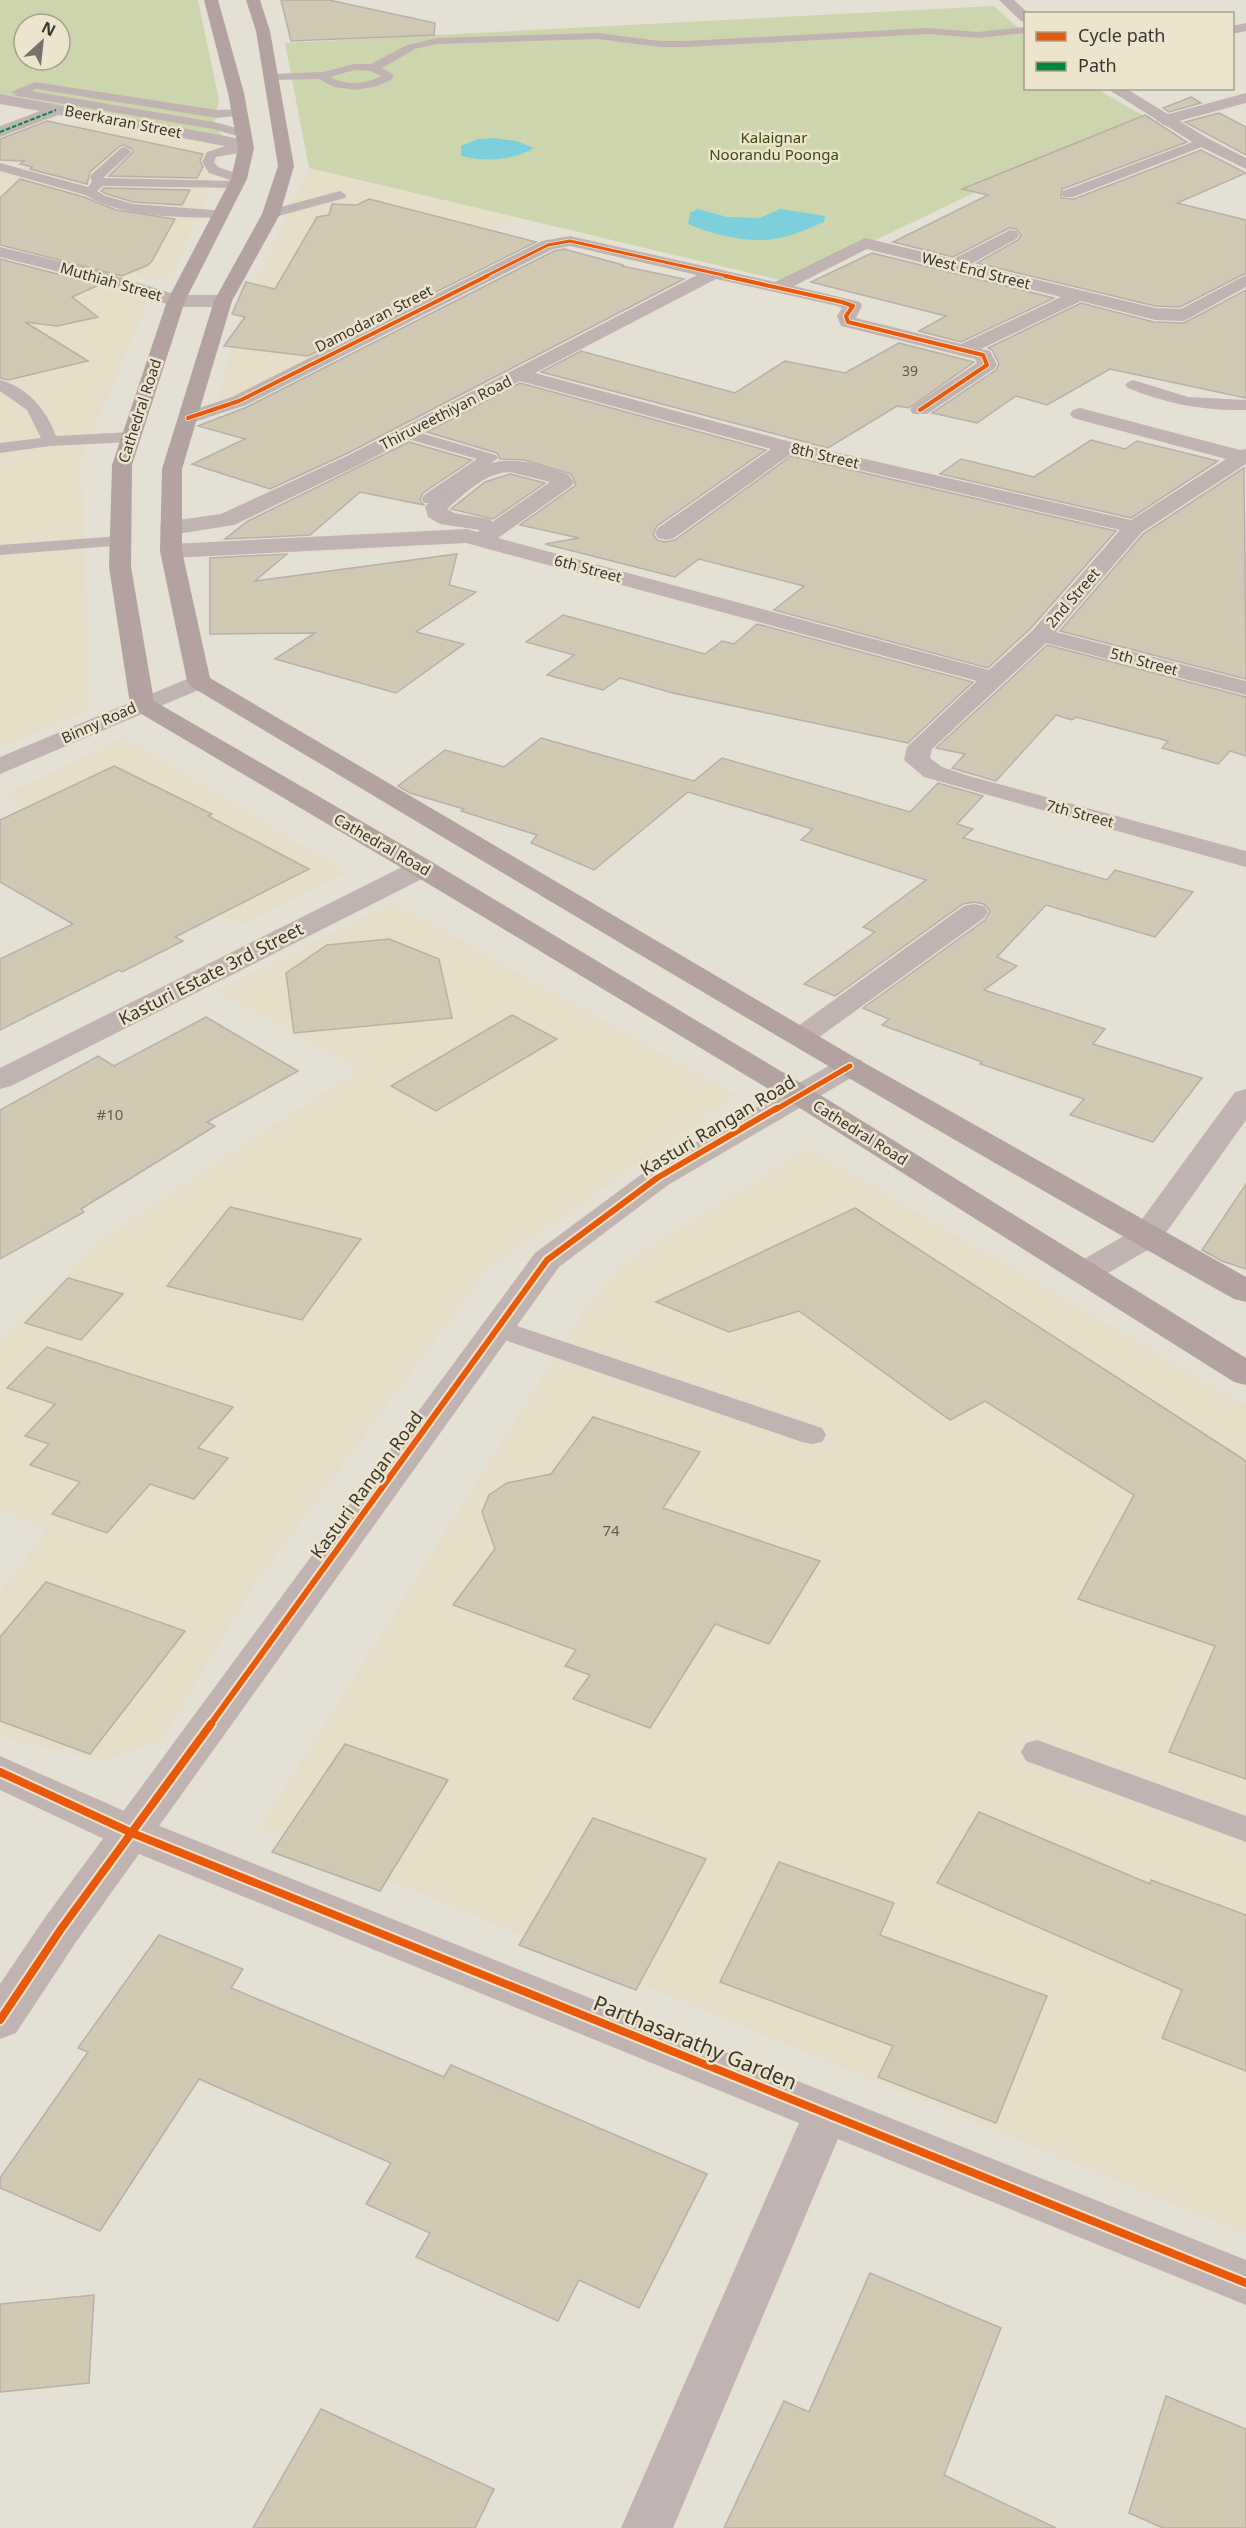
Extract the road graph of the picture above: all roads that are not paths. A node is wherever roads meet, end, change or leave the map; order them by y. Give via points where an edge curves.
1 (211, 0) edge
2 (253, 0) edge
3 (1006, 0) edge
4 (1024, 16) edge
5 (1024, 30) edge
6 (373, 68) junction
7 (325, 75) junction
8 (271, 77) junction
9 (1116, 90) edge
10 (1246, 98) edge
11 (0, 99) edge
12 (56, 110) junction
13 (1164, 120) junction
14 (0, 132) edge
15 (244, 135) junction
16 (1203, 142) junction
17 (125, 151) dead end
18 (1246, 164) edge
19 (0, 167) edge
20 (238, 182) junction
21 (94, 187) junction
22 (1068, 194) dead end
23 (340, 195) dead end
24 (221, 214) junction
25 (271, 214) junction
26 (1010, 235) dead end
27 (0, 252) edge
28 (956, 265) junction
29 (712, 274) junction
30 (1246, 280) edge
31 (776, 288) junction
32 (1077, 296) junction
33 (176, 301) junction
34 (223, 301) junction
35 (965, 349) junction
36 (519, 375) junction
37 (0, 385) edge
38 (1133, 385) dead end
39 (1246, 405) edge
40 (920, 410) dead end
41 (1080, 414) dead end
42 (188, 417) junction
43 (407, 434) junction
44 (131, 437) junction
45 (50, 441) junction
46 (787, 447) junction
47 (0, 448) edge
48 (1244, 456) edge
49 (1210, 477) junction
50 (1237, 484) dead end
51 (430, 499) dead end
52 (500, 526) junction
53 (1134, 527) junction
54 (171, 528) junction
55 (666, 533) dead end
56 (480, 540) junction
57 (120, 541) junction
58 (0, 550) edge
59 (171, 551) junction
60 (1041, 635) junction
61 (996, 679) junction
62 (199, 681) junction
63 (1246, 688) edge
64 (142, 704) junction
65 (917, 760) joint
66 (0, 766) edge
67 (1246, 859) edge
68 (422, 868) junction
69 (974, 912) dead end
70 (801, 1037) junction
71 (850, 1066) junction
72 (0, 1080) edge
73 (798, 1094) junction
74 (1246, 1098) edge
75 (1146, 1237) junction
76 (1084, 1273) junction
77 (1246, 1291) edge
78 (499, 1329) junction
79 (1246, 1374) edge
80 (812, 1435) dead end
81 (1037, 1752) dead end
82 (0, 1772) edge
83 (1246, 1829) edge
84 (132, 1833) junction
85 (0, 2020) edge
86 (826, 2114) junction
87 (1246, 2283) edge
88 (647, 2528) edge

1 - 15 main road, Cathedral Road
2 - 8 main road via 264,31
3 - 4 street
5 - 6 lane via 978,35 928,31 686,44 598,36 437,41 411,47
6 - 7 lane via 344,68
6 - 7 lane via 386,72 387,78 349,85 332,82
7 - 8 lane
8 - 25 main road via 286,166
9 - 13 street
10 - 13 street
11 - 12 street, Beerkaran Street
12 - 14 street
12 - 15 street, Beerkaran Street
13 - 16 street
15 - 15 lane via 213,126 17,92 35,85 217,114
15 - 20 main road, Cathedral Road
15 - 20 lane via 211,155 208,162 213,170
16 - 18 street
16 - 22 lane
17 - 21 lane via 96,177
19 - 21 lane
20 - 21 lane
20 - 24 main road, Cathedral Road
21 - 24 lane via 96,198 122,205
23 - 25 lane
24 - 33 main road, Cathedral Road
25 - 34 main road
26 - 28 street
27 - 33 street, Muthiah Street via 94,275
28 - 31 street, West End Street via 865,243
28 - 32 street, West End Street
29 - 31 street
29 - 36 street, Thiruveethiyan Road
29 - 42 street, Damodaran Street via 570,240 548,245 240,401
30 - 32 street, West End Street via 1184,315 1155,314
31 - 35 street via 853,306 846,316 848,322
32 - 35 street
33 - 34 street, Muthiah Street
33 - 44 main road, Cathedral Road
34 - 42 main road
35 - 40 street via 983,355 987,365
36 - 43 street, Thiruveethiyan Road
36 - 46 street, 8th Street
37 - 45 lane via 23,396 44,421
38 - 39 lane via 1155,395
41 - 48 street
42 - 54 main road via 172,469
43 - 51 lane via 490,458
43 - 54 street, Thiruveethiyan Road via 226,520
44 - 45 lane
44 - 57 main road, Cathedral Road via 122,465
45 - 47 lane
46 - 53 street, 8th Street
46 - 55 street
48 - 49 street, 2nd Street
49 - 50 street
49 - 53 street, 2nd Street
52 - 52 street via 563,483 562,479 503,466 487,470 436,507 436,512 448,519
52 - 56 street
53 - 60 street, 2nd Street
54 - 59 main road
56 - 59 street, 6th Street via 467,536 422,537
56 - 61 street, 6th Street
57 - 58 lane
57 - 64 main road, Cathedral Road via 120,567
59 - 62 main road
60 - 61 street, 2nd Street
60 - 63 street, 5th Street
61 - 65 street, 2nd Street via 920,747
62 - 64 street, Binny Road
62 - 70 main road
64 - 66 street, Binny Road
64 - 68 main road, Cathedral Road
65 - 67 street, 7th Street via 933,772 960,782
68 - 72 street, Kasturi Estate 3rd Street
68 - 73 main road, Cathedral Road
69 - 70 street
70 - 71 main road
71 - 73 street, Kasturi Rangan Road
71 - 75 main road
73 - 76 main road, Cathedral Road
73 - 78 street, Kasturi Rangan Road via 657,1178 547,1260
74 - 75 street
75 - 76 street
75 - 77 main road
76 - 79 main road, Cathedral Road
78 - 80 lane
78 - 84 street, Kasturi Rangan Road
81 - 83 lane
82 - 84 street, Parthasarathy Garden
84 - 85 street, Kasturi Rangan Road
84 - 86 street, Parthasarathy Garden
86 - 87 street, Parthasarathy Garden
86 - 88 street

